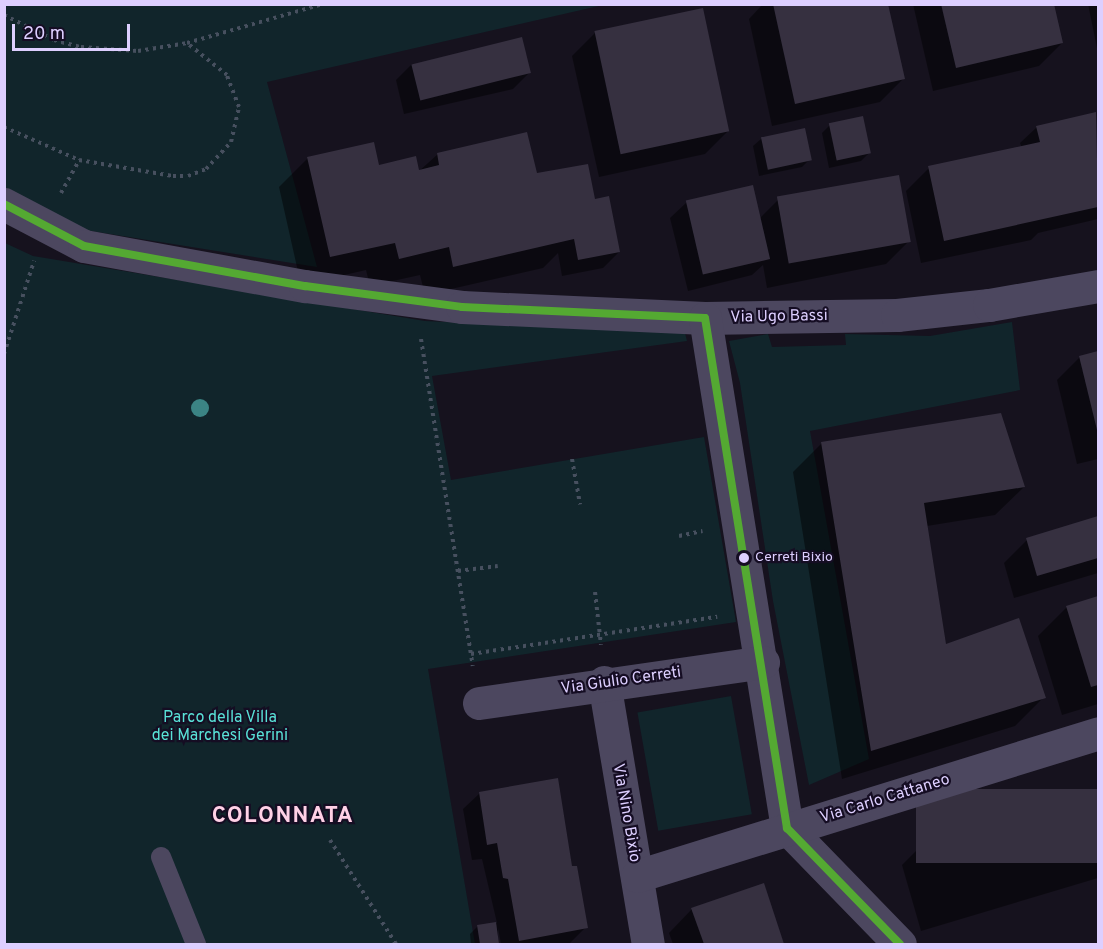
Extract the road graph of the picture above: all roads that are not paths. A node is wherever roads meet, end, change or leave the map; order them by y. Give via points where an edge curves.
1 (4, 204) edge
2 (1098, 286) edge
3 (705, 318) junction
4 (762, 662) junction
5 (604, 682) junction
6 (479, 703) road end
7 (1098, 733) edge
8 (788, 828) junction
9 (160, 857) dead end
10 (637, 876) junction
11 (196, 945) edge
12 (648, 945) edge
13 (900, 945) edge

1 - 3 street, Via Ugo Bassi via 84,246 177,265 395,300
2 - 3 street, Via Ugo Bassi via 989,305 897,315
3 - 4 street
4 - 5 street, Via Giulio Cerreti
4 - 8 street
5 - 6 street, Via Giulio Cerreti
5 - 10 street, Via Nino Bixio
7 - 8 street, Via Carlo Cattaneo
8 - 10 street, Via Carlo Cattaneo
8 - 13 street
9 - 11 lane
10 - 12 street, Via Nino Bixio

